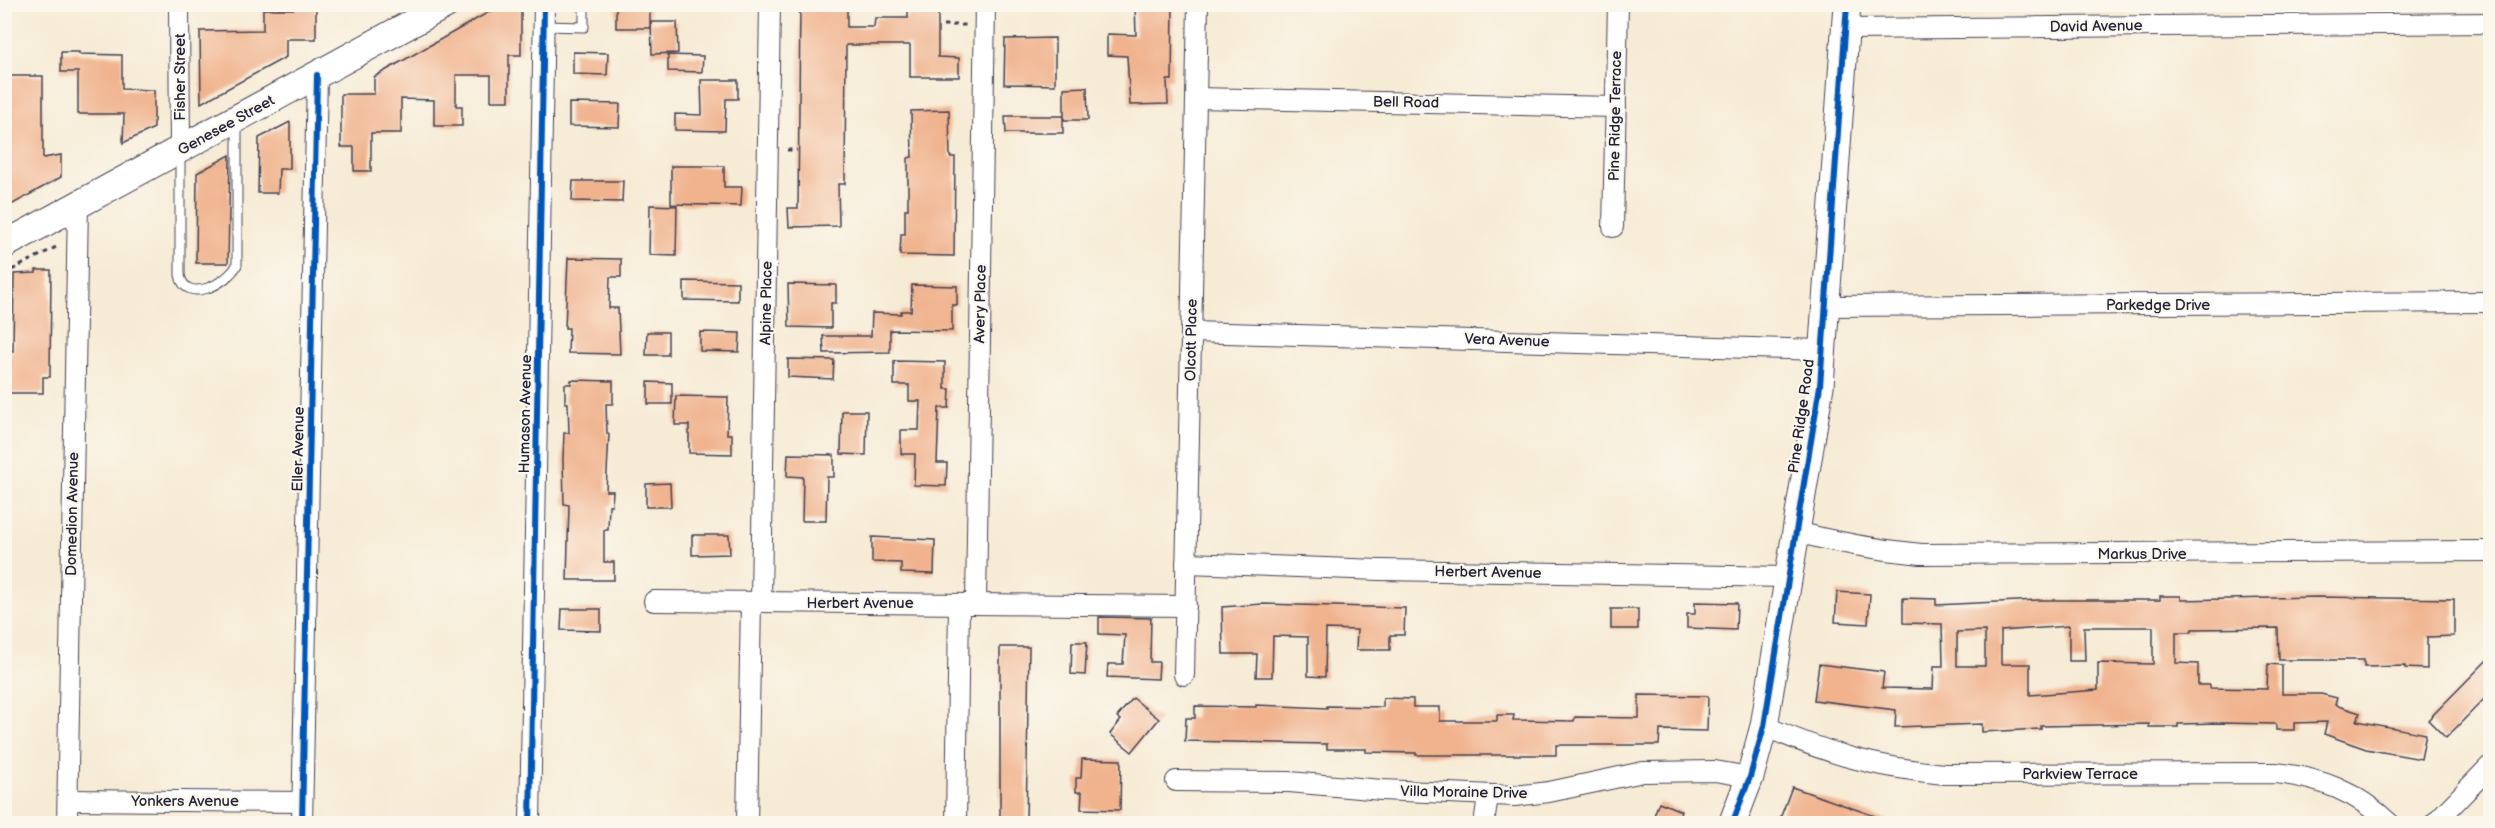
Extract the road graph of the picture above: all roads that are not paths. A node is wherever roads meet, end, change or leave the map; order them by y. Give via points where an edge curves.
1 (179, 4) edge
2 (447, 4) edge
3 (544, 4) edge
4 (584, 4) edge
5 (770, 4) edge
6 (985, 4) edge
7 (1198, 4) edge
8 (1618, 4) edge
9 (414, 13) edge
10 (1846, 17) edge
11 (2490, 23) edge
12 (544, 26) junction
13 (317, 75) junction
14 (1196, 98) junction
15 (1616, 107) junction
16 (237, 118) junction
17 (180, 150) junction
18 (78, 205) junction
19 (1613, 227) dead end
20 (4, 245) edge
21 (2490, 302) edge
22 (1825, 306) junction
23 (1191, 332) junction
24 (1822, 350) junction
25 (1796, 532) junction
26 (2490, 551) edge
27 (1186, 563) junction
28 (1790, 577) junction
29 (654, 601) dead end
30 (756, 602) junction
31 (968, 604) junction
32 (1186, 606) junction
33 (1184, 675) dead end
34 (1764, 726) junction
35 (2490, 766) edge
36 (1750, 777) junction
37 (1176, 781) dead end
38 (1488, 796) junction
39 (68, 800) junction
40 (302, 802) junction
41 (67, 824) edge
42 (302, 824) edge
43 (530, 824) edge
44 (747, 824) edge
45 (956, 824) edge
46 (1484, 824) edge
47 (1732, 824) edge
48 (2390, 824) edge
49 (2434, 824) edge

1 - 17 street, Fisher Street
2 - 9 street, Genesee Street
3 - 12 street, Humason Avenue
4 - 12 lane via 584,27
5 - 30 street, Alpine Place
6 - 31 street, Avery Place
7 - 14 street, Olcott Place
8 - 15 street, Pine Ridge Terrace
9 - 13 street, Genesee Street
10 - 11 street, David Avenue
10 - 22 street, Pine Ridge Road
12 - 43 street, Humason Avenue
13 - 16 street, Genesee Street
13 - 40 street, Eller Avenue
14 - 15 street, Bell Road
14 - 23 street, Olcott Place
15 - 19 street, Pine Ridge Terrace
16 - 17 street, Genesee Street
16 - 17 lane via 237,265 221,284 197,290 187,288 180,275
17 - 18 street, Genesee Street
18 - 20 street, Genesee Street
18 - 39 street, Domedion Avenue
21 - 22 street, Parkedge Drive
22 - 24 street, Pine Ridge Road
23 - 24 street, Vera Avenue
23 - 27 street, Olcott Place
24 - 25 street, Pine Ridge Road via 1820,386
25 - 26 street, Markus Drive via 1921,554
25 - 28 street, Pine Ridge Road
27 - 28 street, Herbert Avenue
27 - 32 street, Olcott Place
28 - 34 street, Pine Ridge Road
29 - 30 street, Herbert Avenue
30 - 31 street, Herbert Avenue
30 - 44 street, Alpine Place
31 - 32 street, Herbert Avenue
31 - 45 street, Avery Place
32 - 33 street, Olcott Place
34 - 36 street, Pine Ridge Road
34 - 48 street, Parkview Terrace via 1817,749 1901,770 1944,774 2300,776 2350,793
35 - 49 street
36 - 38 street, Villa Moraine Drive via 1715,771 1643,772 1549,792
36 - 47 street, Pine Ridge Road
37 - 38 street, Villa Moraine Drive via 1288,782
38 - 46 street
39 - 40 street, Yonkers Avenue
39 - 41 street, Domedion Avenue
40 - 42 street, Eller Avenue

